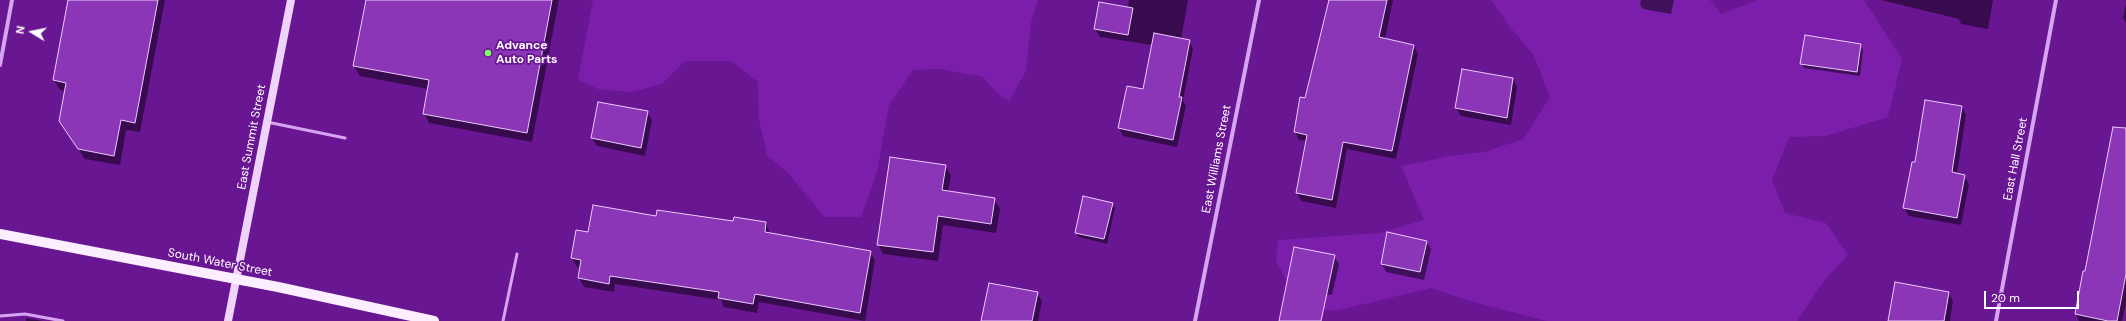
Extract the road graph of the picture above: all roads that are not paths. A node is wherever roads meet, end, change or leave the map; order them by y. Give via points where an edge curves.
1 (12, 0) edge
2 (291, 0) edge
3 (1259, 0) edge
4 (2056, 0) edge
5 (0, 66) edge
6 (267, 122) junction
7 (345, 138) dead end
8 (0, 234) edge
9 (517, 254) dead end
10 (236, 279) junction
11 (0, 316) edge
12 (63, 321) edge
13 (228, 321) edge
14 (434, 321) edge
15 (503, 321) edge
16 (1195, 321) edge
17 (1996, 321) edge

1 - 5 street
2 - 6 street, East Summit Street
3 - 16 street, East Williams Street
4 - 17 street, East Hall Street
6 - 7 lane
6 - 10 street, East Summit Street
8 - 10 main road, South Water Street
9 - 15 lane
10 - 13 street, East Summit Street
10 - 14 main road, South Water Street
11 - 12 lane via 25,314

